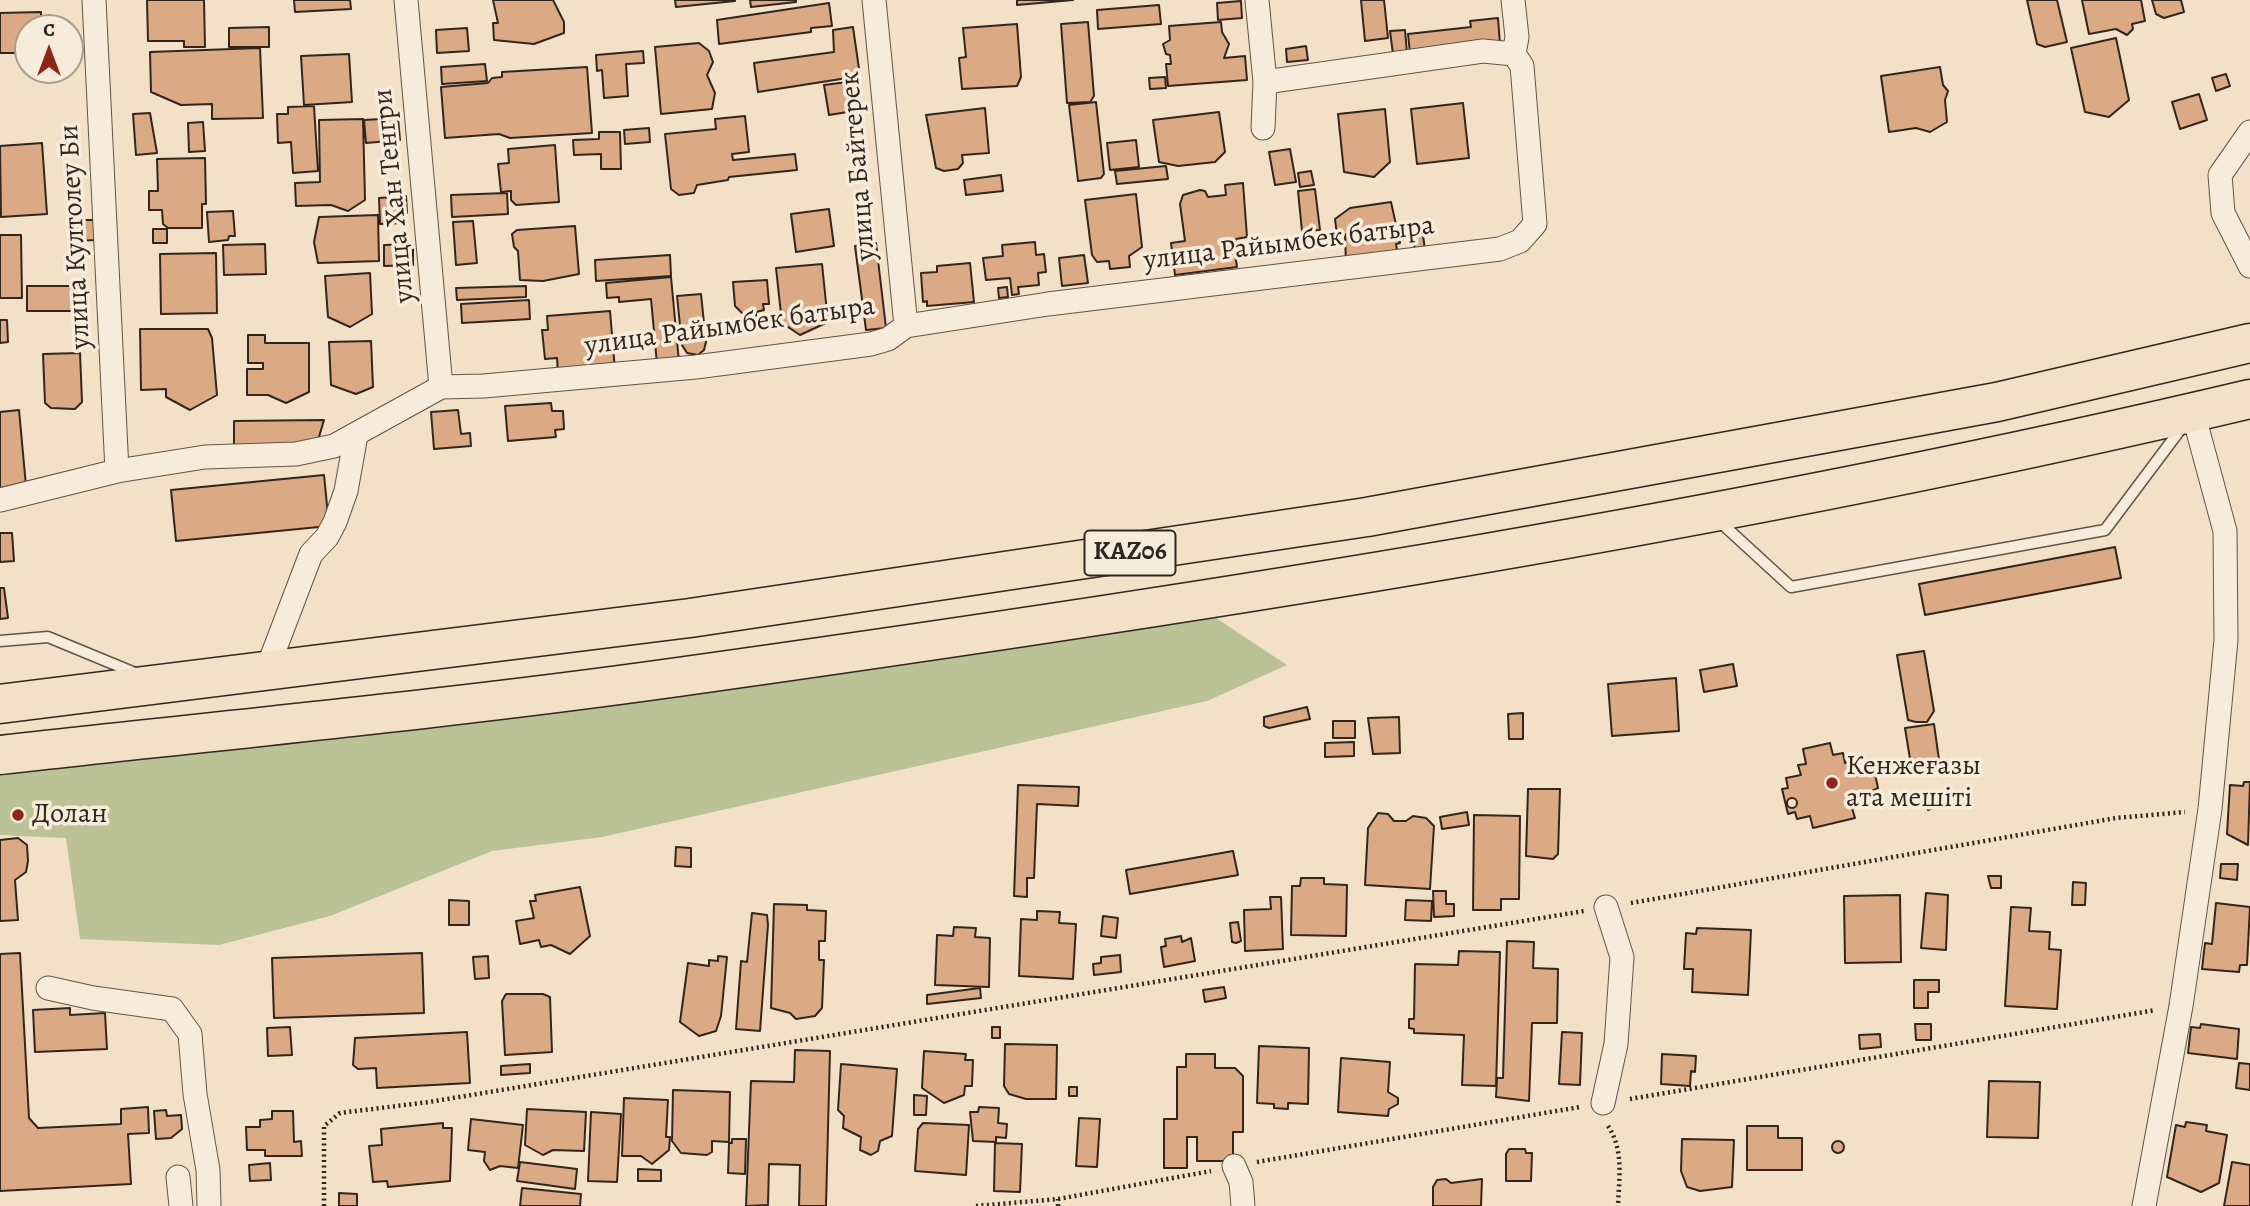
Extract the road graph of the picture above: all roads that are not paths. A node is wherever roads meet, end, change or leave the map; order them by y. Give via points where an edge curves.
1 (94, 0) edge
2 (405, 0) edge
3 (874, 0) edge
4 (1257, 0) edge
5 (1513, 0) edge
6 (1514, 54) junction
7 (1265, 82) junction
8 (1263, 128) dead end
9 (2250, 132) edge
10 (2250, 266) edge
11 (906, 326) junction
12 (2250, 344) edge
13 (441, 387) junction
14 (2250, 399) edge
15 (2193, 413) junction
16 (356, 435) junction
17 (117, 471) junction
18 (0, 500) edge
19 (1712, 514) junction
20 (0, 641) edge
21 (266, 672) junction
22 (162, 685) junction
23 (0, 704) edge
24 (0, 755) edge
25 (1606, 908) road end
26 (48, 988) dead end
27 (1602, 1109) road end
28 (1234, 1166) dead end
29 (178, 1177) dead end
30 (181, 1206) edge
31 (209, 1206) edge
32 (1243, 1206) edge
33 (2144, 1206) edge

1 - 17 street, улица Култолеу Би
2 - 13 street, улица Хан Тенгри
3 - 11 street, улица Байтерек
4 - 7 street
5 - 6 street, улица Райымбек батыра
6 - 7 street via 1483,51
6 - 11 street, улица Райымбек батыра via 1522,66 1535,225 1520,241 1500,249 1048,304
7 - 8 street
9 - 10 street via 2220,175 2223,213
11 - 13 street, улица Райымбек батыра via 872,344 696,366
12 - 21 highway, KАZ06 via 1997,402 1367,517 704,616
13 - 16 street, улица Райымбек батыра
14 - 15 highway, KАZ06
15 - 19 highway, KАZ06
15 - 19 lane via 2105,530 1791,587
15 - 33 street via 2225,531 2226,640 2210,809 2181,1006
16 - 17 street, улица Райымбек батыра via 334,446 296,453 205,457
16 - 21 street via 335,523 311,554
17 - 18 street, улица Райымбек батыра
19 - 24 highway, KАZ06 via 1364,575 667,678
20 - 22 lane via 48,637
21 - 22 highway, KАZ06
22 - 23 highway, KАZ06
25 - 27 street via 1622,957 1616,1044
26 - 31 street via 172,1009 190,1034
28 - 32 street
29 - 30 street

